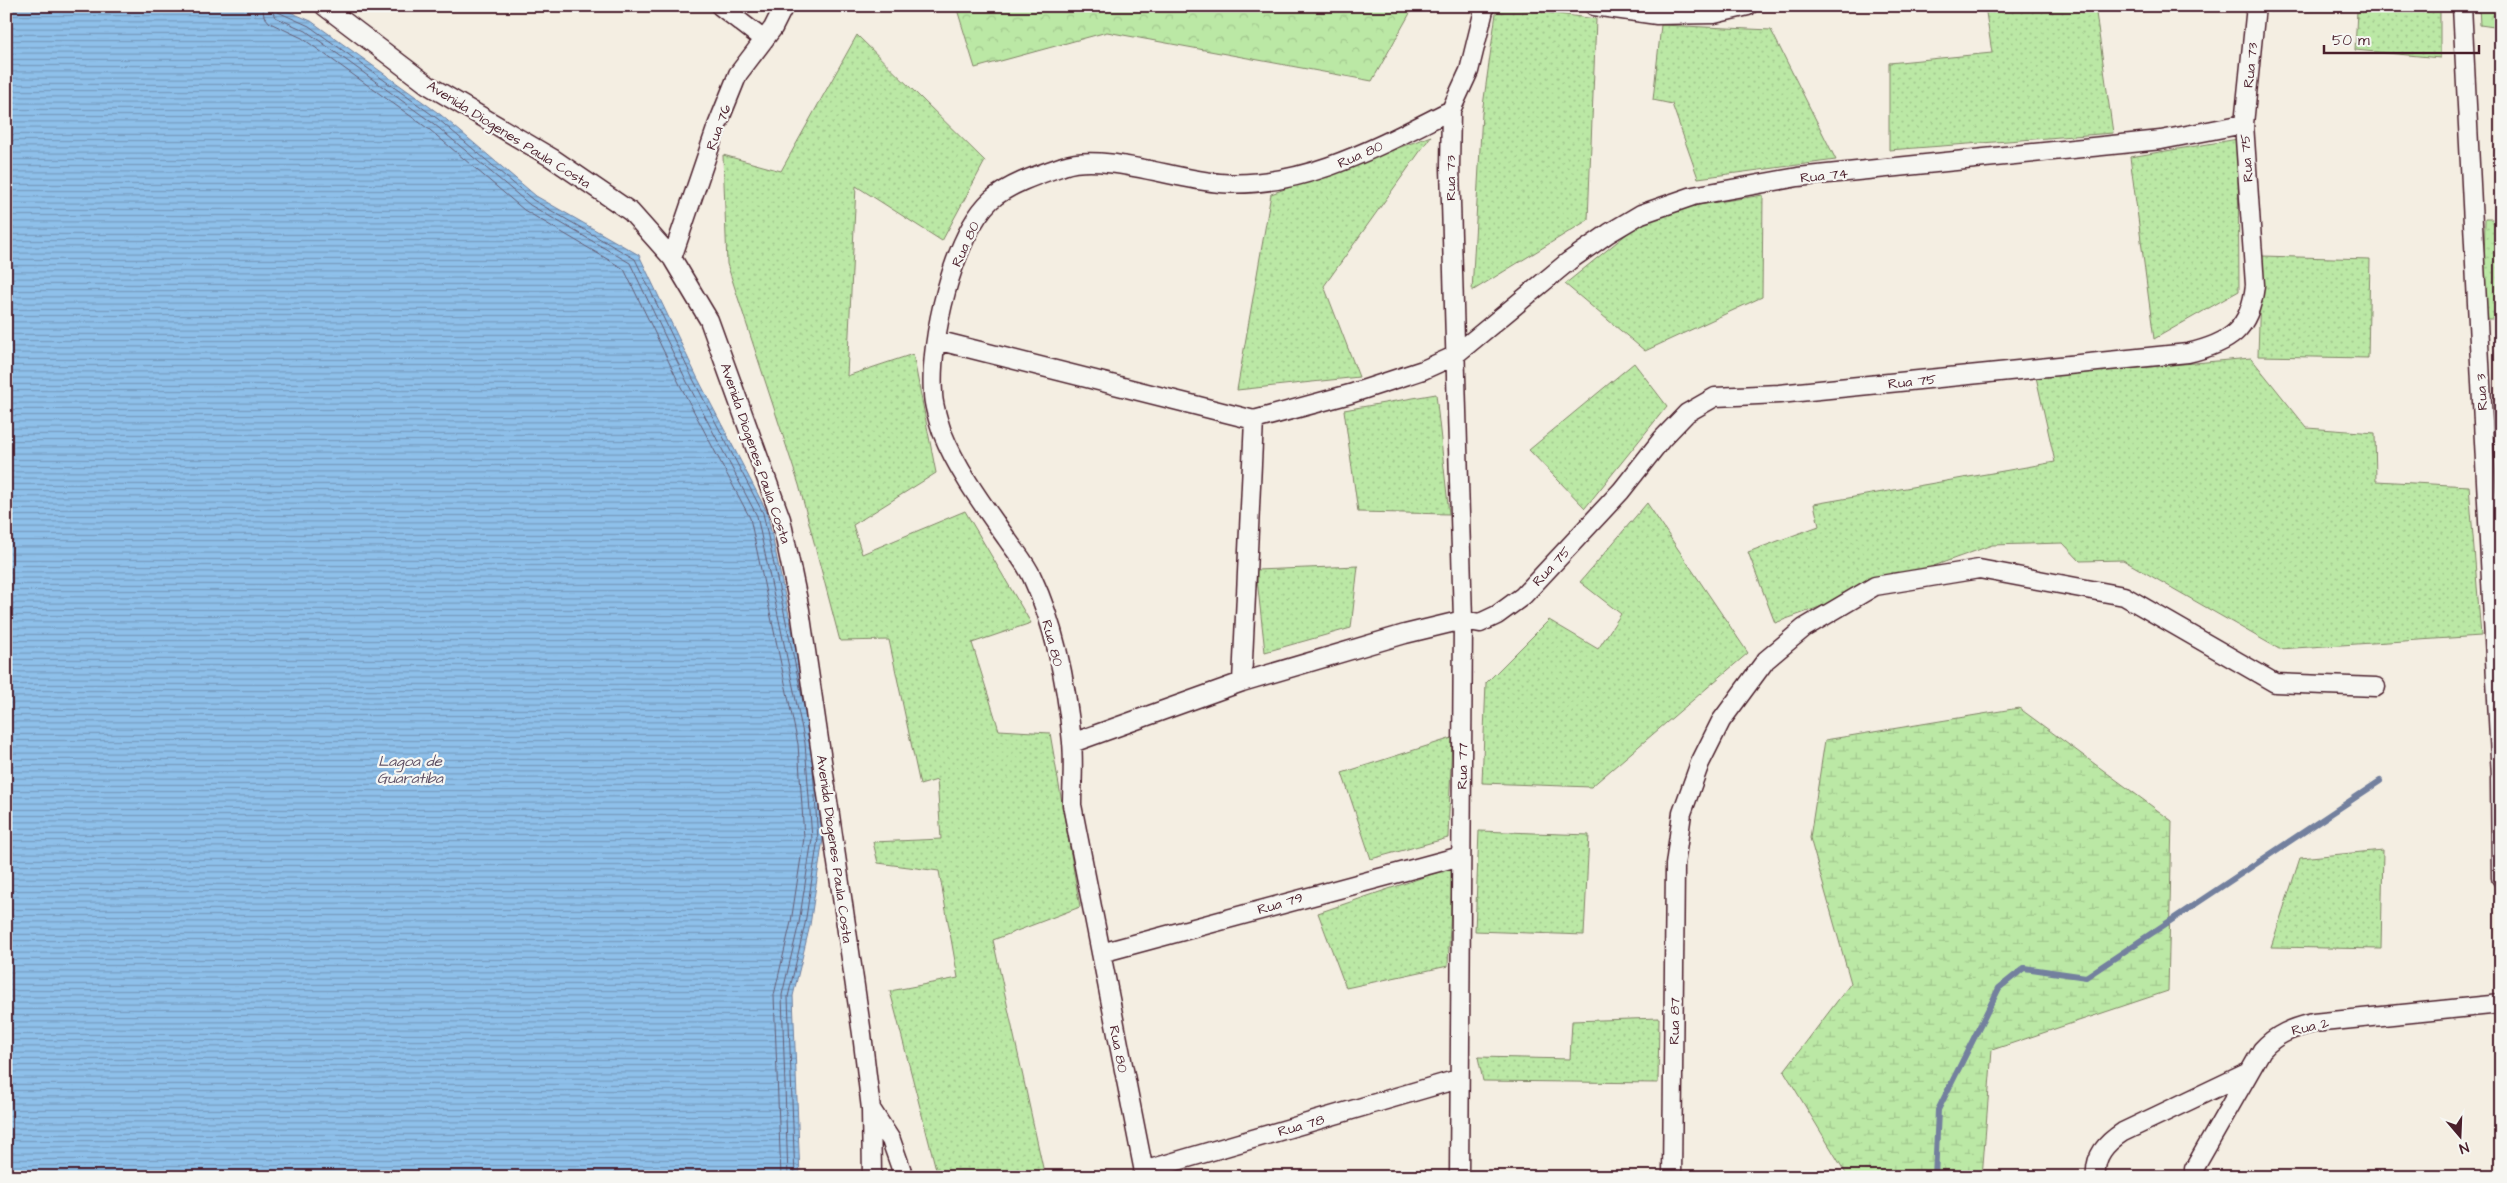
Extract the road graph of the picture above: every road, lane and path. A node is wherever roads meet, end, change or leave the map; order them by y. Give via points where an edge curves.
1 (324, 6) edge
2 (720, 6) edge
3 (784, 6) edge
4 (1486, 6) edge
5 (1594, 6) edge
6 (1748, 6) edge
7 (2256, 6) edge
8 (2462, 6) edge
9 (764, 40) junction
10 (1451, 110) junction
11 (2244, 124) junction
12 (672, 258) junction
13 (936, 340) junction
14 (1454, 356) junction
15 (1254, 420) junction
16 (1463, 620) junction
17 (1242, 682) junction
18 (2376, 686) dead end
19 (1072, 743) junction
20 (2501, 778) edge
21 (1461, 856) junction
22 (2501, 878) edge
23 (1101, 953) junction
24 (2501, 1004) edge
25 (2249, 1072) junction
26 (1458, 1079) junction
27 (871, 1109) junction
28 (2194, 1169) dead end
29 (1144, 1174) edge
30 (872, 1177) edge
31 (904, 1177) edge
32 (1459, 1177) edge
33 (1672, 1177) edge
34 (2096, 1177) edge

1 - 12 street, Avenida Diogenes Paula Costa via 428,85 552,158 631,212
2 - 9 street
3 - 9 street, Rua 76
4 - 10 street, Rua 73 via 1469,71
5 - 6 street via 1657,15 1714,14
7 - 11 street, Rua 73
8 - 20 street, Rua 3
9 - 12 street, Rua 76 via 738,74
10 - 13 street, Rua 80 via 1327,168 1281,180 1222,183 1096,163 1066,165 1010,188 992,199 972,224 949,282
10 - 14 street, Rua 73
11 - 14 street, Rua 74 via 2160,140 1798,177 1693,196 1641,214 1609,233 1569,261
11 - 16 street, Rua 75 via 2255,285 2253,307 2240,326 2215,347 2159,356 1779,394 1715,397 1687,413 1674,426 1621,491 1523,596 1480,623
12 - 27 street, Avenida Diogenes Paula Costa via 709,320 781,519 792,564 836,850
13 - 15 street
13 - 19 street, Rua 80 via 933,394 941,430 959,468 1032,575 1061,673
14 - 15 street, Rua 74 via 1350,394
14 - 16 street, Rua 77
15 - 17 street
16 - 17 street
16 - 21 street, Rua 77
17 - 19 street
18 - 33 street, Rua 87 via 2275,683 2124,596 1979,569 1875,586 1804,628 1766,660 1721,721 1700,763 1682,813 1676,865
19 - 23 street, Rua 80 via 1072,805
20 - 22 street, Rua 3
21 - 23 street, Rua 79
21 - 26 street, Rua 77
23 - 29 street, Rua 80
24 - 25 street, Rua 2 via 2313,1023 2292,1028 2271,1040
25 - 28 street, Rua 2
25 - 34 street via 2107,1142 2100,1154
26 - 29 street, Rua 78
26 - 32 street, Rua 77
27 - 30 street, Avenida Diogenes Paula Costa
27 - 31 street via 891,1140

